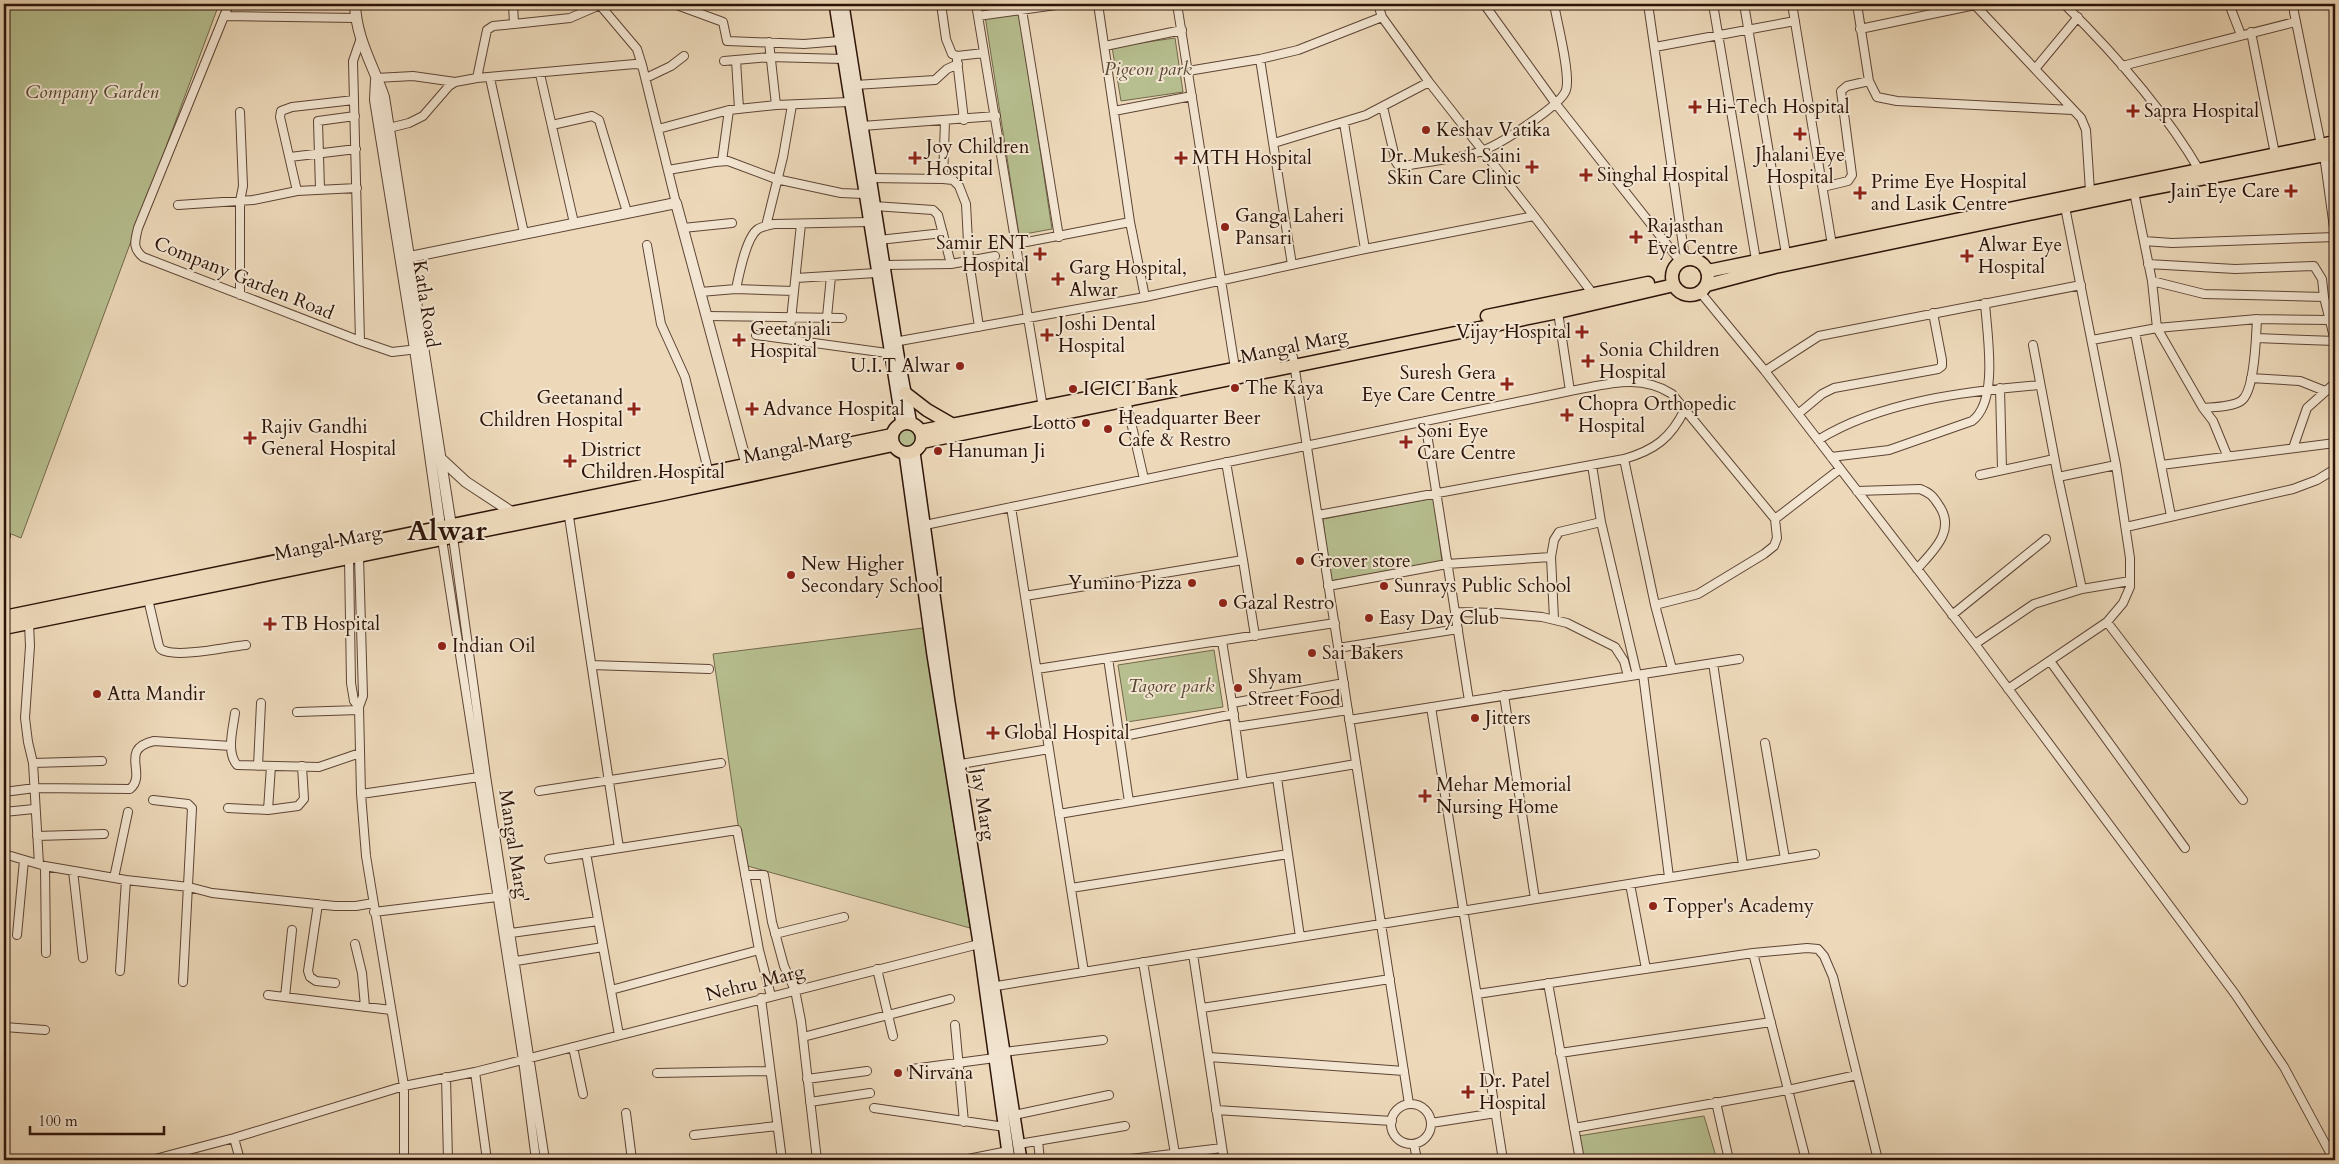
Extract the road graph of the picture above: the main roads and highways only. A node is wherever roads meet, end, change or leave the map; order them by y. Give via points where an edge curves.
1 (834, 4) edge
2 (842, 4) edge
3 (2335, 142) edge
4 (2327, 151) edge
5 (2202, 173) junction
6 (880, 269) junction
7 (1708, 271) junction
8 (1673, 282) junction
9 (1703, 289) junction
10 (893, 348) junction
11 (1294, 361) junction
12 (905, 393) junction
13 (1125, 395) junction
14 (952, 425) junction
15 (912, 438) junction
16 (893, 440) junction
17 (567, 508) junction
18 (446, 532) junction
19 (4, 617) edge
20 (4, 628) edge
21 (954, 765) junction
22 (999, 1055) junction
23 (1008, 1156) edge
24 (1021, 1160) edge

1 - 6 main road via 868,222
2 - 6 main road via 880,240
3 - 4 main road
4 - 5 main road
4 - 5 main road via 2275,154
5 - 7 main road via 2090,191
5 - 9 main road via 2134,192 1775,268
6 - 10 main road
7 - 8 main road via 1699,260 1683,260 1673,270
7 - 9 main road
8 - 9 main road via 1680,292 1687,295
8 - 11 main road, Mangal Marg via 1593,294
8 - 11 main road, Mangal Marg via 1558,312
10 - 12 main road
10 - 15 main road
11 - 13 main road, Mangal Marg
11 - 13 main road, Mangal Marg via 1235,368
12 - 14 main road
12 - 15 main road
13 - 14 main road, Mangal Marg
13 - 15 main road, Mangal Marg
14 - 15 main road, Mangal Marg
15 - 16 main road
15 - 16 main road
15 - 21 main road, Jay Marg
15 - 21 main road, Jay Marg via 926,525
16 - 17 main road, Mangal Marg via 747,466
16 - 17 main road, Mangal Marg via 672,492
17 - 18 main road, Mangal Marg
17 - 18 main road, Mangal Marg via 513,513
18 - 19 main road, Mangal Marg
18 - 20 main road, Mangal Marg via 354,557
21 - 22 main road, Jay Marg
22 - 23 main road, Jay Marg
22 - 24 main road, Jay Marg

